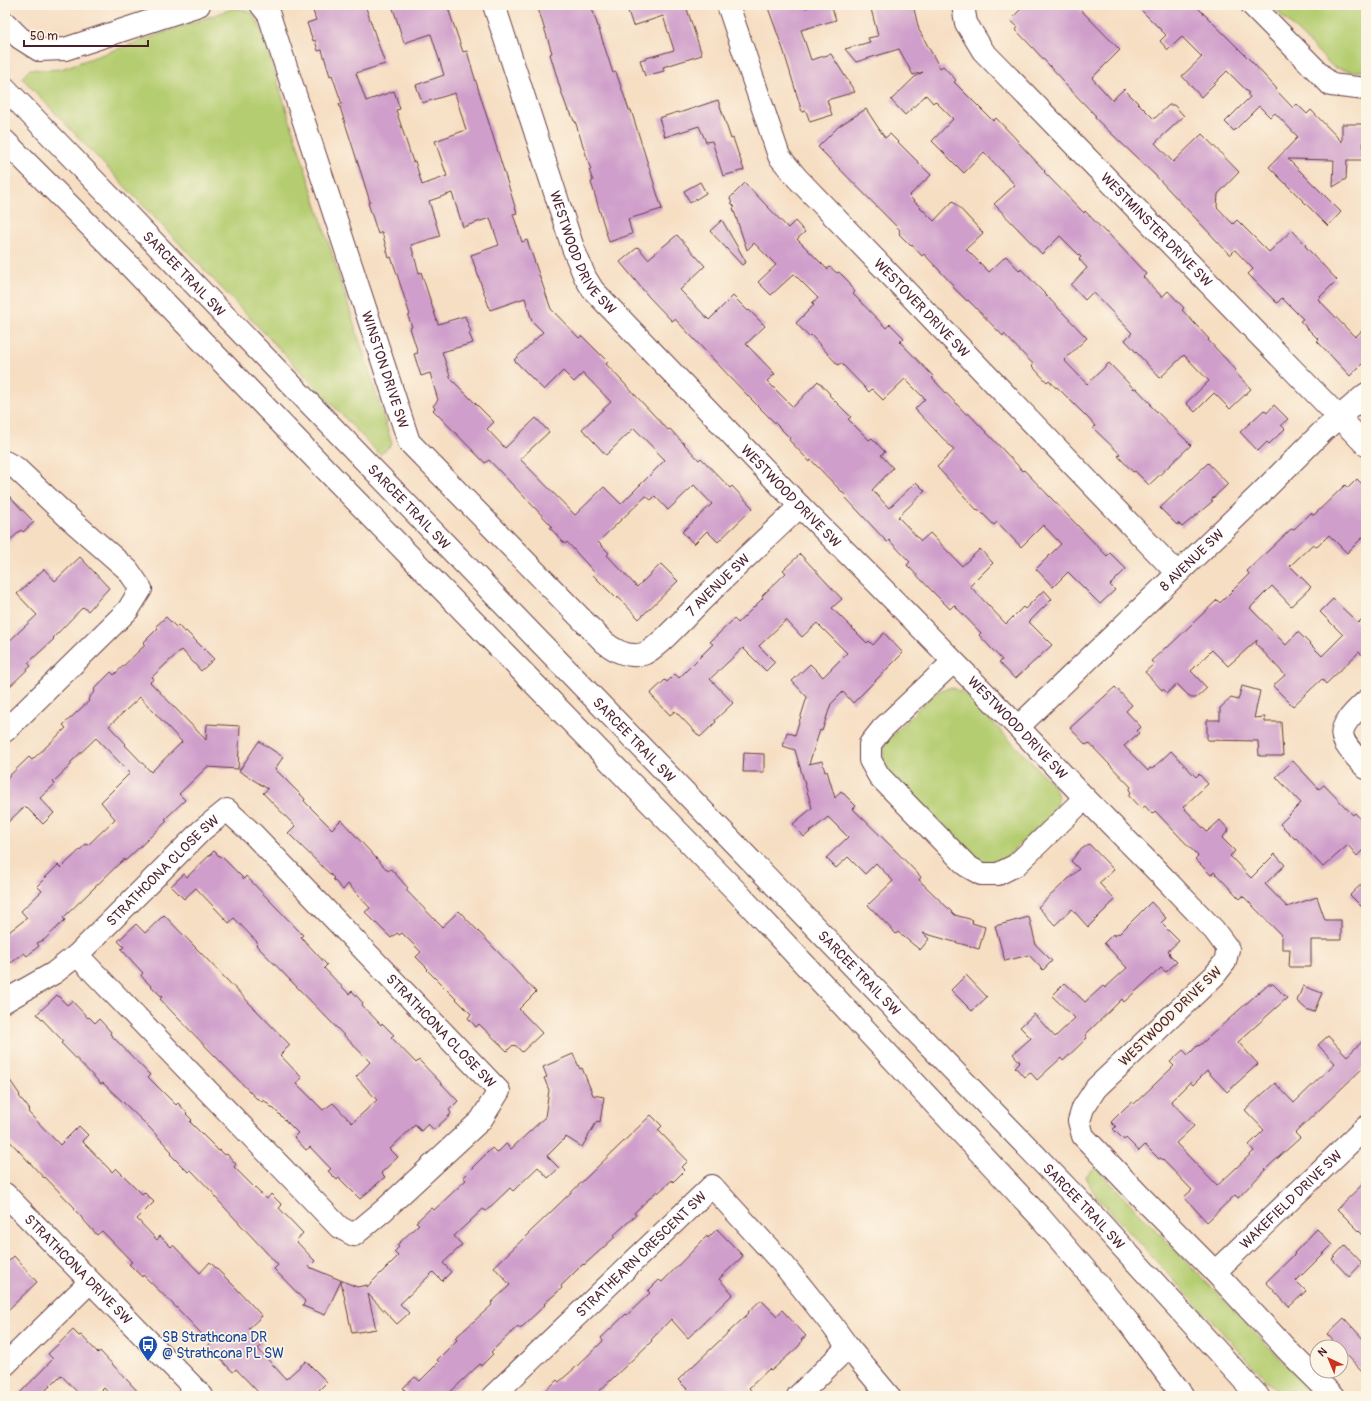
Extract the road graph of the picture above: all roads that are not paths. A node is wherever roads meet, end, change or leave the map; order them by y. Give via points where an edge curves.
1 (199, 5) edge
2 (261, 5) edge
3 (494, 5) edge
4 (728, 5) edge
5 (963, 5) edge
6 (1252, 5) edge
7 (5, 23) edge
8 (5, 88) edge
9 (1366, 89) edge
10 (5, 141) edge
11 (1366, 394) edge
12 (1339, 417) junction
13 (1366, 445) edge
14 (5, 462) edge
15 (800, 506) junction
16 (1177, 573) junction
17 (631, 655) joint
18 (953, 662) junction
19 (1366, 701) edge
20 (1018, 727) junction
21 (5, 731) edge
22 (1366, 768) edge
23 (1085, 798) junction
24 (77, 955) junction
25 (5, 1001) edge
26 (1366, 1127) edge
27 (5, 1194) edge
28 (1040, 1218) junction
29 (1215, 1272) junction
30 (90, 1282) junction
31 (848, 1348) junction
32 (5, 1365) edge
33 (202, 1396) edge
34 (493, 1396) edge
35 (798, 1396) edge
36 (889, 1396) edge
37 (1164, 1396) edge
38 (1183, 1396) edge
39 (1258, 1396) edge
40 (1332, 1396) edge

1 - 7 main road via 65,49 39,50 20,38
2 - 17 main road, WINSTON DRIVE SW via 269,14 409,442 604,642 615,651
3 - 15 main road, WESTWOOD DRIVE SW via 573,248 585,277 609,308
4 - 16 main road, WESTOVER DRIVE SW via 779,156 802,184
5 - 12 main road, WESTMINSTER DRIVE SW via 966,23 983,51
6 - 9 main road via 1331,85
8 - 39 main road, SARCEE TRAIL SW via 1082,1204
10 - 28 main road via 126,262 737,892
11 - 12 main road, 8 AVENUE SW
12 - 13 main road, WESTMINSTER DRIVE SW
12 - 16 main road, 8 AVENUE SW
14 - 21 main road via 16,468 128,570 141,589 128,610
15 - 17 main road, 7 AVENUE SW via 659,642 644,654
15 - 18 main road, WESTWOOD DRIVE SW
16 - 20 main road, 8 AVENUE SW
18 - 20 main road, WESTWOOD DRIVE SW
18 - 23 main road via 870,744 870,760 879,776 967,866 981,874 998,874 1016,865
19 - 22 main road via 1344,724 1341,734 1344,744
20 - 23 main road, WESTWOOD DRIVE SW
23 - 29 main road, WESTWOOD DRIVE SW via 1183,897 1228,949 1225,962 1214,976 1096,1088 1084,1104 1079,1121 1083,1136
24 - 24 main road, STRATHCONA CLOSE SW via 202,830 227,810 254,835 499,1091 481,1120 354,1235 339,1227
24 - 25 main road, STRATHCONA CLOSE SW via 54,973
26 - 29 main road, WAKEFIELD DRIVE SW
27 - 30 main road, STRATHCONA DRIVE SW
28 - 37 main road
28 - 38 main road via 1095,1280
29 - 40 main road, WESTWOOD DRIVE SW
30 - 32 main road
30 - 33 main road, STRATHCONA DRIVE SW
31 - 34 main road, STRATHEARN CRESCENT SW via 783,1264 712,1186
31 - 35 main road
31 - 36 main road, STRATHEARN CRESCENT SW

